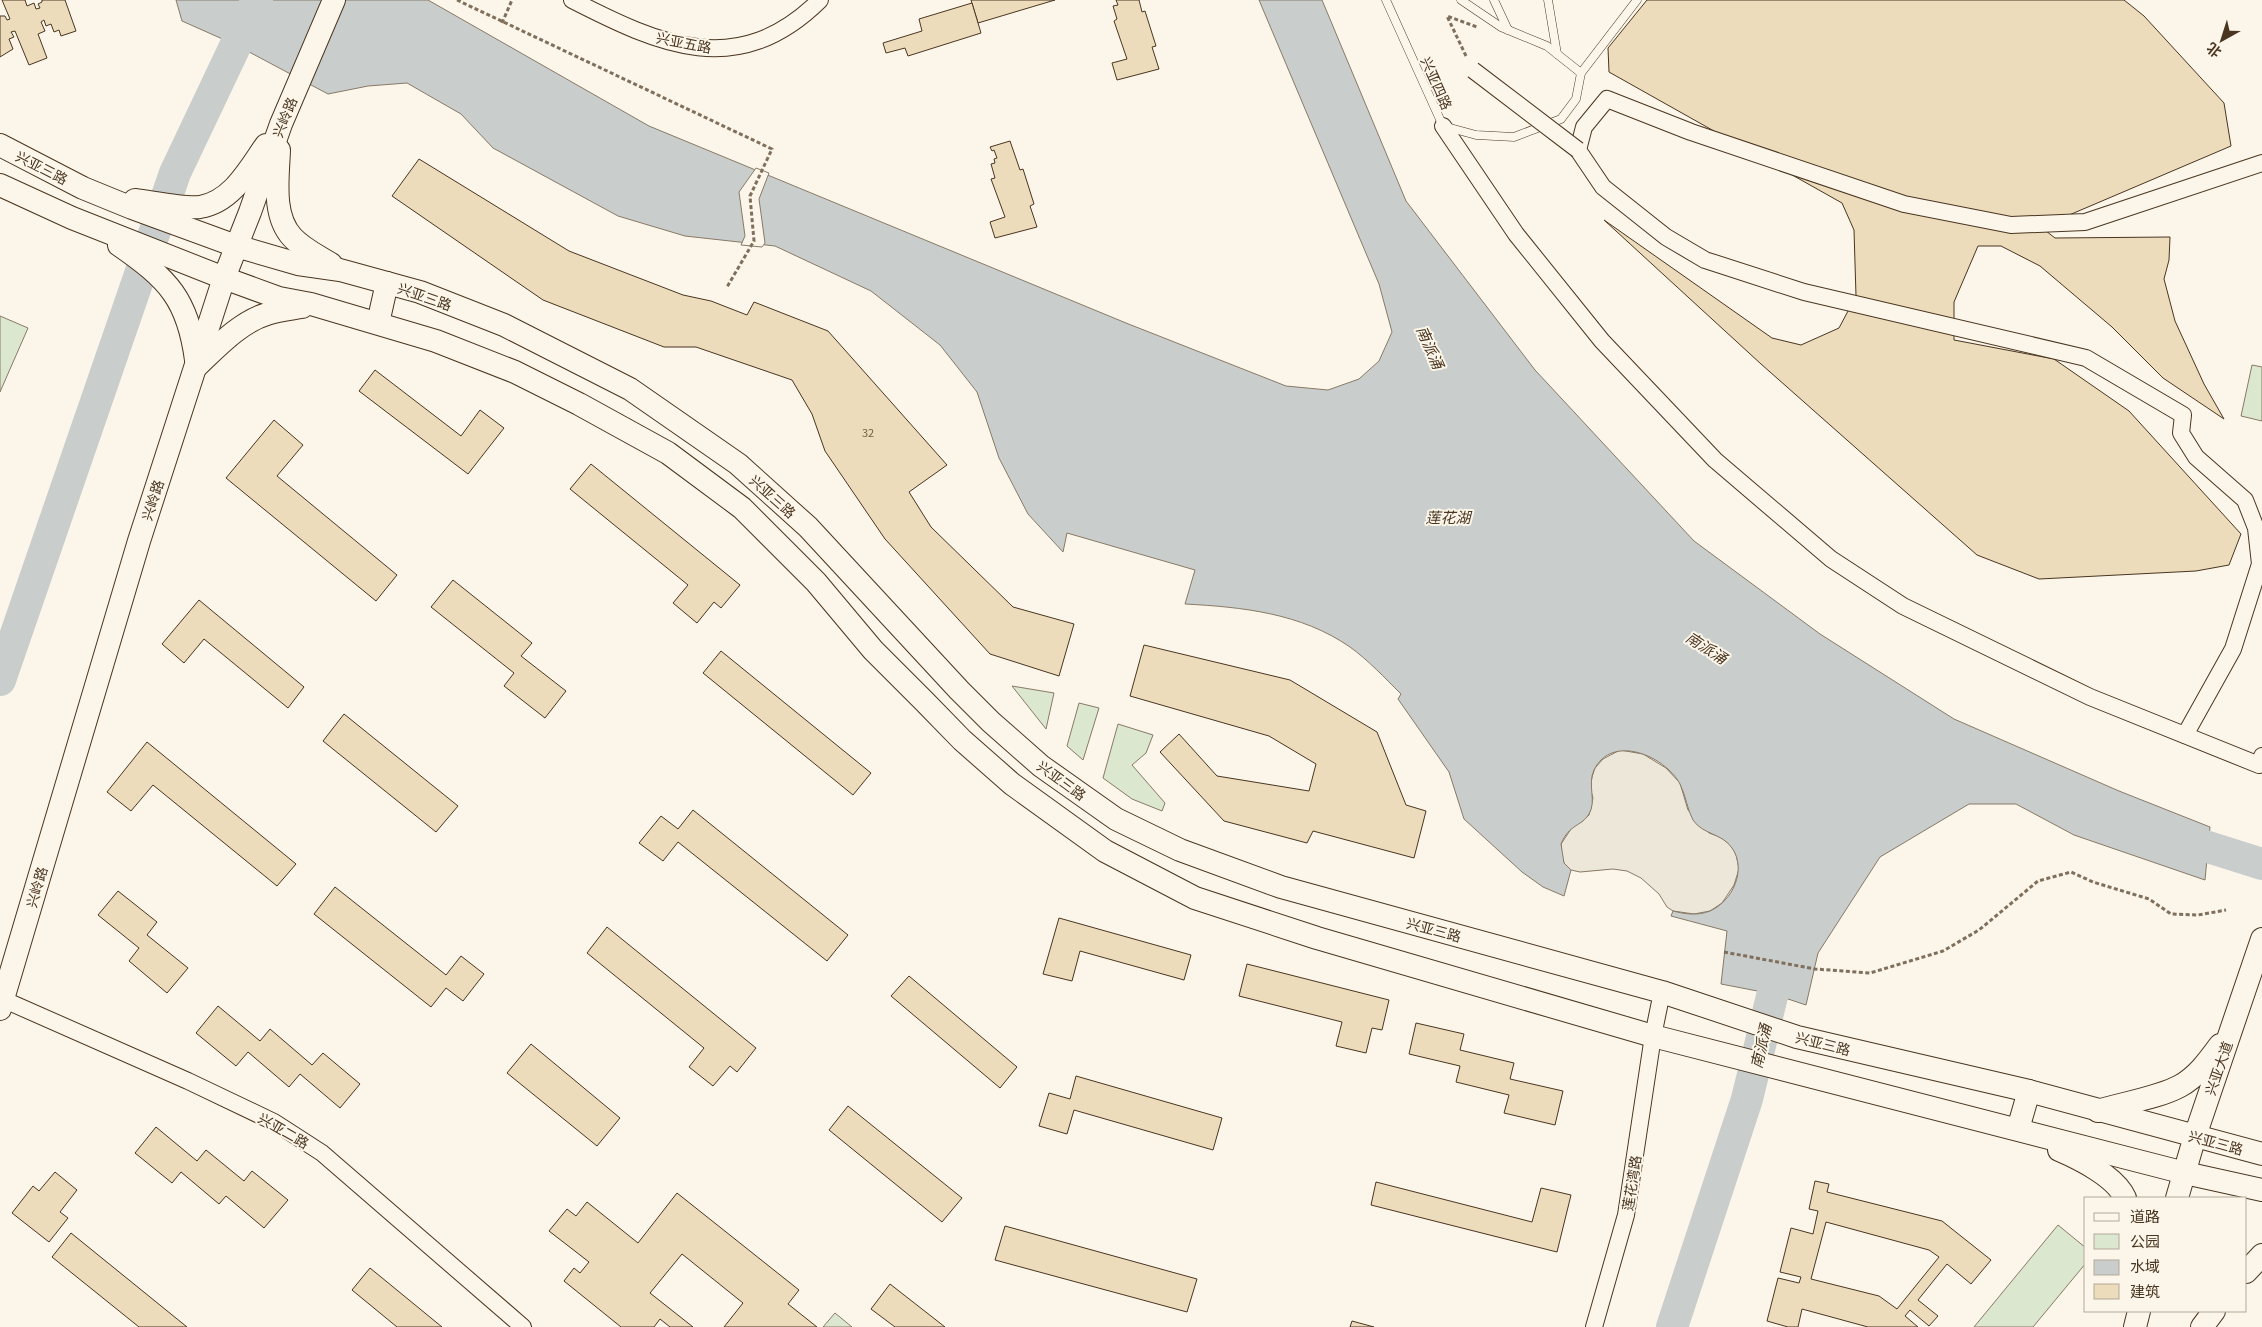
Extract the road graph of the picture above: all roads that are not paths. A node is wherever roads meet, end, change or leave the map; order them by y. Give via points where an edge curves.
1 (334, 0) edge
2 (572, 0) edge
3 (820, 0) edge
4 (1386, 0) edge
5 (1461, 0) edge
6 (1494, 0) edge
7 (1548, 0) edge
8 (1637, 0) edge
9 (1505, 28) junction
10 (1557, 54) junction
11 (1473, 70) road end
12 (1581, 73) junction
13 (281, 124) junction
14 (1443, 126) junction
15 (0, 145) edge
16 (1578, 150) junction
17 (2262, 164) edge
18 (0, 185) edge
19 (83, 188) junction
20 (133, 204) junction
21 (72, 218) junction
22 (120, 240) junction
23 (236, 246) junction
24 (340, 270) junction
25 (224, 278) junction
26 (387, 283) junction
27 (312, 304) junction
28 (378, 324) junction
29 (196, 366) junction
30 (2185, 735) junction
31 (2262, 756) edge
32 (2262, 940) edge
33 (1662, 992) junction
34 (1, 1002) edge
35 (2231, 1031) junction
36 (1653, 1036) junction
37 (2028, 1091) junction
38 (2098, 1111) junction
39 (2018, 1129) junction
40 (2195, 1136) junction
41 (2261, 1149) edge
42 (2185, 1173) junction
43 (2251, 1192) edge
44 (2125, 1197) edge
45 (2177, 1197) edge
46 (2262, 1256) edge
47 (2247, 1271) edge
48 (2139, 1312) edge
49 (2205, 1312) edge
50 (2213, 1312) edge
51 (523, 1327) edge
52 (1594, 1327) edge
53 (2134, 1327) edge
54 (2201, 1327) edge

1 - 13 street, 兴岭路
2 - 3 street, 兴亚五路 via 634,31 667,42 714,49 747,45 779,33
4 - 14 lane, 兴亚四路
5 - 9 lane
6 - 9 lane
7 - 10 lane
8 - 12 lane, 兴亚四路
9 - 10 lane via 1547,46
10 - 12 lane
11 - 16 street, bridge
12 - 14 lane, 兴亚四路 via 1576,99 1561,119 1514,137 1476,135
13 - 20 street via 227,195 199,207
13 - 23 street, 兴岭路
13 - 24 street via 278,205 287,228 302,246
14 - 30 street via 1516,234 1602,341 1715,460 1831,559 1903,606 2090,696
15 - 19 street, 兴亚三路
16 - 17 street via 1584,127 1607,99 1691,132 1904,204 2011,225 2085,222
16 - 30 street via 1603,186 1666,236 1705,260 1804,292 2086,358 2183,415 2181,433 2196,458 2245,500 2256,528 2260,564 2233,649
18 - 21 street
19 - 20 street, 兴亚三路
19 - 21 street
20 - 23 street, 兴亚三路
21 - 22 street
22 - 25 street
22 - 29 street via 170,285 185,312 193,336
23 - 24 street, 兴亚三路 via 298,264
23 - 25 street, 兴岭路
24 - 26 street, 兴亚三路
25 - 27 street via 279,298
25 - 29 street, 兴岭路
26 - 28 street
26 - 33 street, 兴亚三路 via 420,292 504,325 563,354 630,389 738,464 808,527 991,722 1041,766 1116,819 1180,850 1281,887
27 - 28 street
27 - 29 street via 265,314 253,320
28 - 36 street via 436,341 515,372 668,453 742,508 816,582 886,663 962,740 1004,778 1105,851 1195,898 1316,938
29 - 34 street, 兴岭路 via 139,541
30 - 31 street via 2259,766
32 - 35 street, 兴亚大道
33 - 36 street, 莲花湾路
33 - 37 street, 兴亚三路 via 1797,1037
34 - 51 street, 兴亚二路 via 188,1081 282,1127 322,1153
35 - 38 street via 2198,1072 2180,1086
35 - 40 street, 兴亚大道
36 - 39 street
36 - 52 street, 莲花湾路 via 1626,1215
37 - 38 street, 兴亚三路
37 - 39 street
38 - 40 street, 兴亚三路
39 - 42 street
39 - 44 street via 2082,1160 2121,1189
40 - 41 street, 兴亚三路
40 - 42 street, 兴亚大道
41 - 43 street
42 - 43 street
42 - 45 street, 兴亚大道
46 - 47 street
48 - 53 street
49 - 54 street
50 - 54 street

